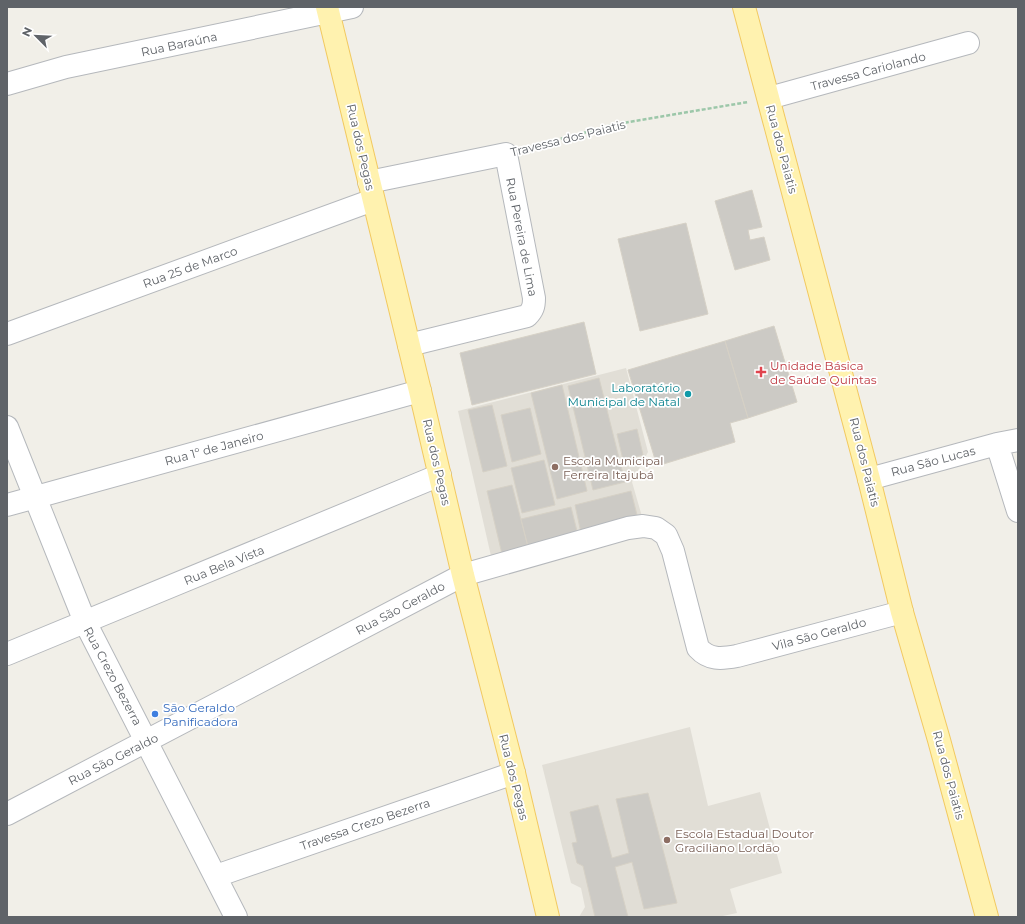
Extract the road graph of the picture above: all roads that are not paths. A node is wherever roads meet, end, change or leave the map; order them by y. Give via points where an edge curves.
1 (352, 7) edge
2 (744, 7) edge
3 (328, 10) edge
4 (968, 43) dead end
5 (7, 84) edge
6 (769, 98) junction
7 (506, 154) joint
8 (371, 191) junction
9 (7, 334) edge
10 (409, 345) junction
11 (420, 391) junction
12 (7, 427) edge
13 (1008, 442) edge
14 (440, 475) junction
15 (869, 479) junction
16 (35, 497) junction
17 (7, 505) edge
18 (1018, 511) edge
19 (463, 575) junction
20 (902, 612) junction
21 (85, 622) junction
22 (7, 654) edge
23 (736, 656) joint
24 (147, 741) junction
25 (514, 773) junction
26 (7, 814) edge
27 (216, 876) junction
28 (236, 917) edge
29 (548, 917) edge
30 (987, 917) edge

1 - 3 street, Rua Baraúna
2 - 6 main road, Rua dos Paiatis
3 - 5 street, Rua Baraúna via 66,67
3 - 8 main road, Rua dos Pegas
4 - 6 street, Travessa Cariolando
6 - 15 main road, Rua dos Paiatis
7 - 8 street, Travessa dos Paiatis
7 - 10 street, Rua Pereira de Lima via 534,298 532,311 527,316
8 - 9 street, Rua 25 de Marco
8 - 10 main road, Rua dos Pegas
10 - 11 main road, Rua dos Pegas
11 - 14 main road, Rua dos Pegas
11 - 16 street, Rua 1º de Janeiro
12 - 16 street, Rua Crezo Bezerra
13 - 15 street, Rua São Lucas
13 - 18 street, Rua São Lucas
14 - 19 main road, Rua dos Pegas
14 - 21 street, Rua Bela Vista
15 - 20 main road, Rua dos Paiatis
16 - 17 street, Rua 1º de Janeiro
16 - 21 street, Rua Crezo Bezerra
19 - 23 street, Rua São Geraldo via 628,528 656,528 666,535 673,550 698,648 710,657 721,659
19 - 24 street, Rua São Geraldo
19 - 25 main road, Rua dos Pegas
20 - 23 street, Vila São Geraldo
20 - 30 main road, Rua dos Paiatis
21 - 22 street, Rua Bela Vista
21 - 24 street, Rua Crezo Bezerra
24 - 26 street, Rua São Geraldo
24 - 27 street, Rua Crezo Bezerra
25 - 27 street, Travessa Crezo Bezerra
25 - 29 main road, Rua dos Pegas
27 - 28 street, Rua Crezo Bezerra

